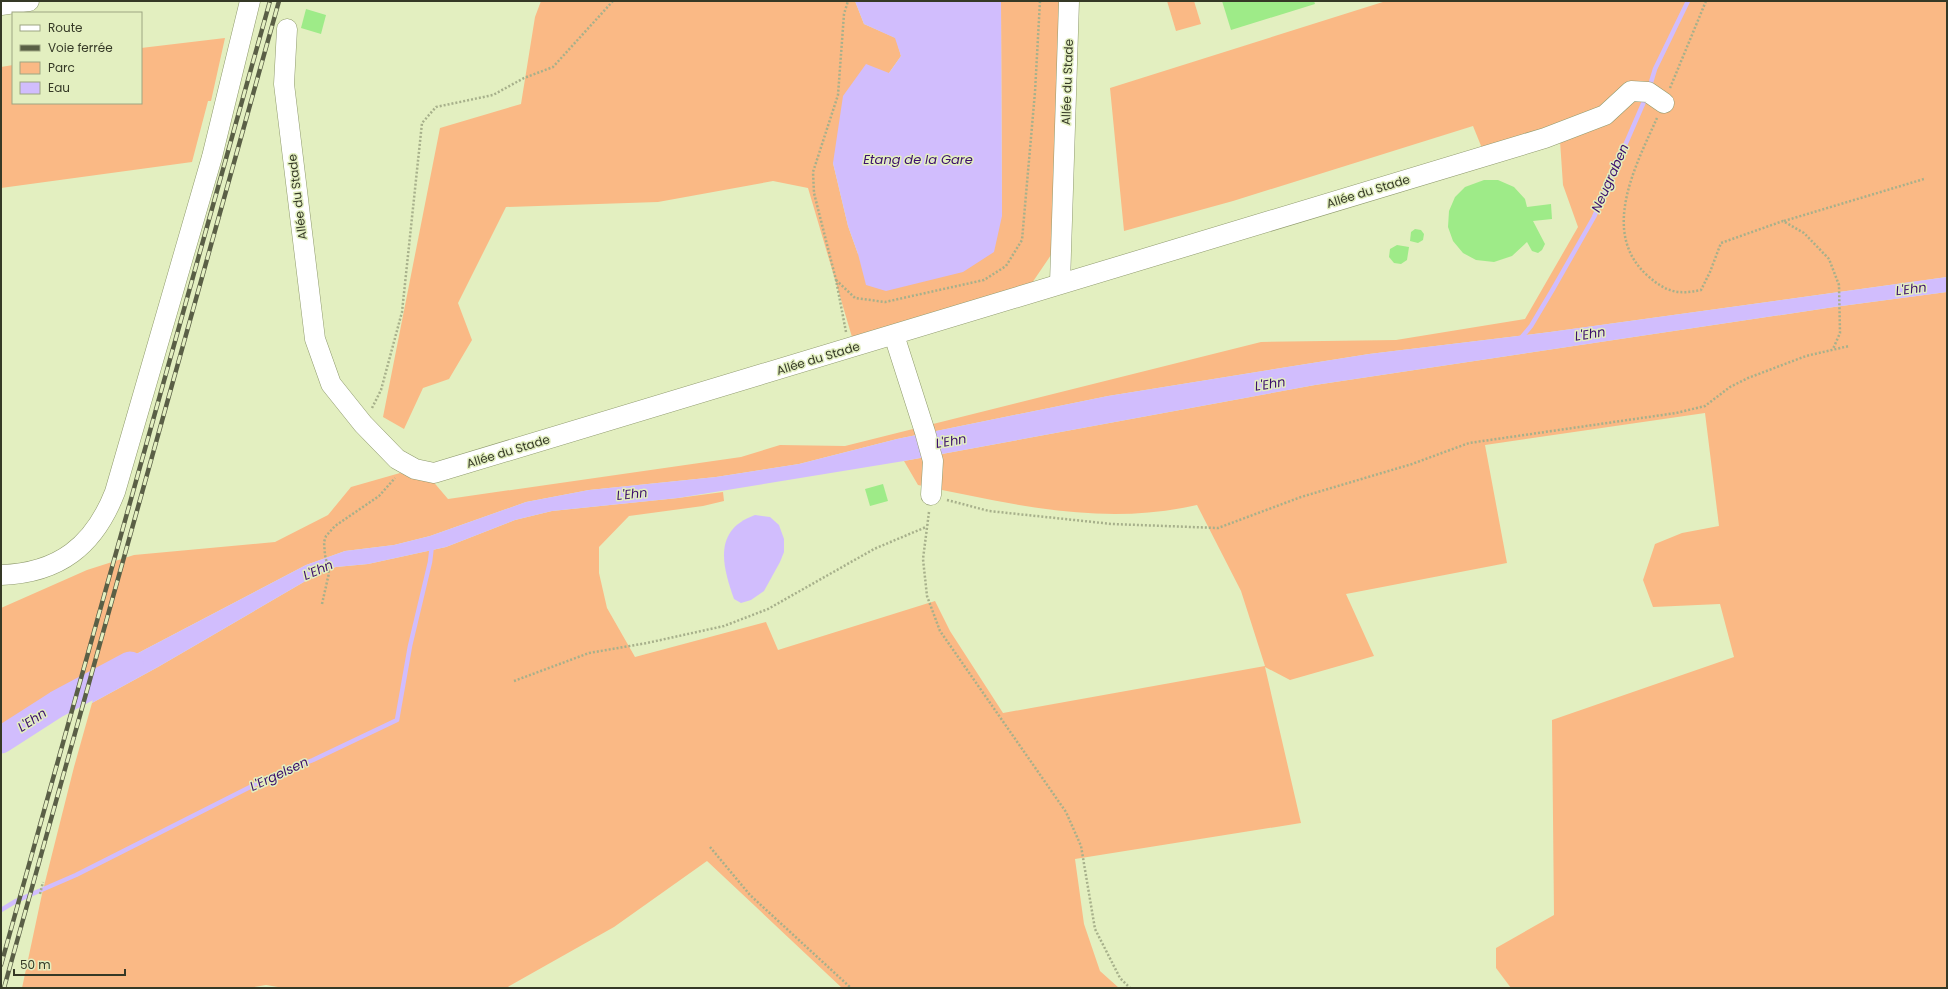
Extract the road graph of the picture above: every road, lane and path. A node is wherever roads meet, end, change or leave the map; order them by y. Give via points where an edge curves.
1 (29, 1) edge
2 (250, 1) edge
3 (613, 1) edge
4 (848, 1) edge
5 (1040, 1) edge
6 (1070, 1) edge
7 (1706, 1) edge
8 (1, 4) edge
9 (287, 29) dead end
10 (1664, 103) junction
11 (1924, 179) dead end
12 (1783, 221) junction
13 (836, 280) junction
14 (1060, 283) junction
15 (894, 335) junction
16 (1849, 346) dead end
17 (849, 348) junction
18 (1832, 350) junction
19 (363, 424) junction
20 (406, 464) junction
21 (931, 495) junction
22 (927, 527) junction
23 (1, 575) edge
24 (322, 604) dead end
25 (514, 681) dead end
26 (710, 847) dead end
27 (43, 882) dead end
28 (40, 894) dead end
29 (851, 988) edge
30 (1130, 988) edge

1 - 8 street
2 - 23 street via 212,157 108,510 91,537 78,549 43,568
3 - 19 path via 553,67 524,78 493,95 436,107 422,123 402,312 381,390
4 - 13 path via 844,14 838,95 813,172 814,193
5 - 13 path via 1022,240 1006,266 984,280 885,302 855,298
6 - 14 street, Allée du Stade
7 - 10 path
9 - 19 street, Allée du Stade via 284,84 315,339 331,384
10 - 12 path via 1633,172 1626,202 1624,236 1639,268 1660,286 1684,294 1701,290 1721,243
10 - 14 street, Allée du Stade via 1648,92 1631,91 1605,115 1545,138
11 - 12 path
12 - 18 path via 1804,233 1829,259 1839,285 1840,333
13 - 17 path
14 - 15 street, Allée du Stade
15 - 17 street, Allée du Stade
15 - 21 street via 933,461
16 - 18 path
17 - 20 street, Allée du Stade via 434,473 415,469
18 - 21 path via 1806,356 1748,378 1730,387 1705,406 1676,413 1469,443 1412,464 1301,497 1218,528 1112,524 989,511
19 - 20 street, Allée du Stade via 397,459
20 - 24 path via 379,496 335,526 326,536 325,555 329,573
21 - 22 path
22 - 25 path via 874,549 768,609 724,626 589,653
22 - 30 path via 923,559 928,596 940,631 1066,812 1081,846 1095,929 1120,978
26 - 29 path via 750,895
27 - 28 path

